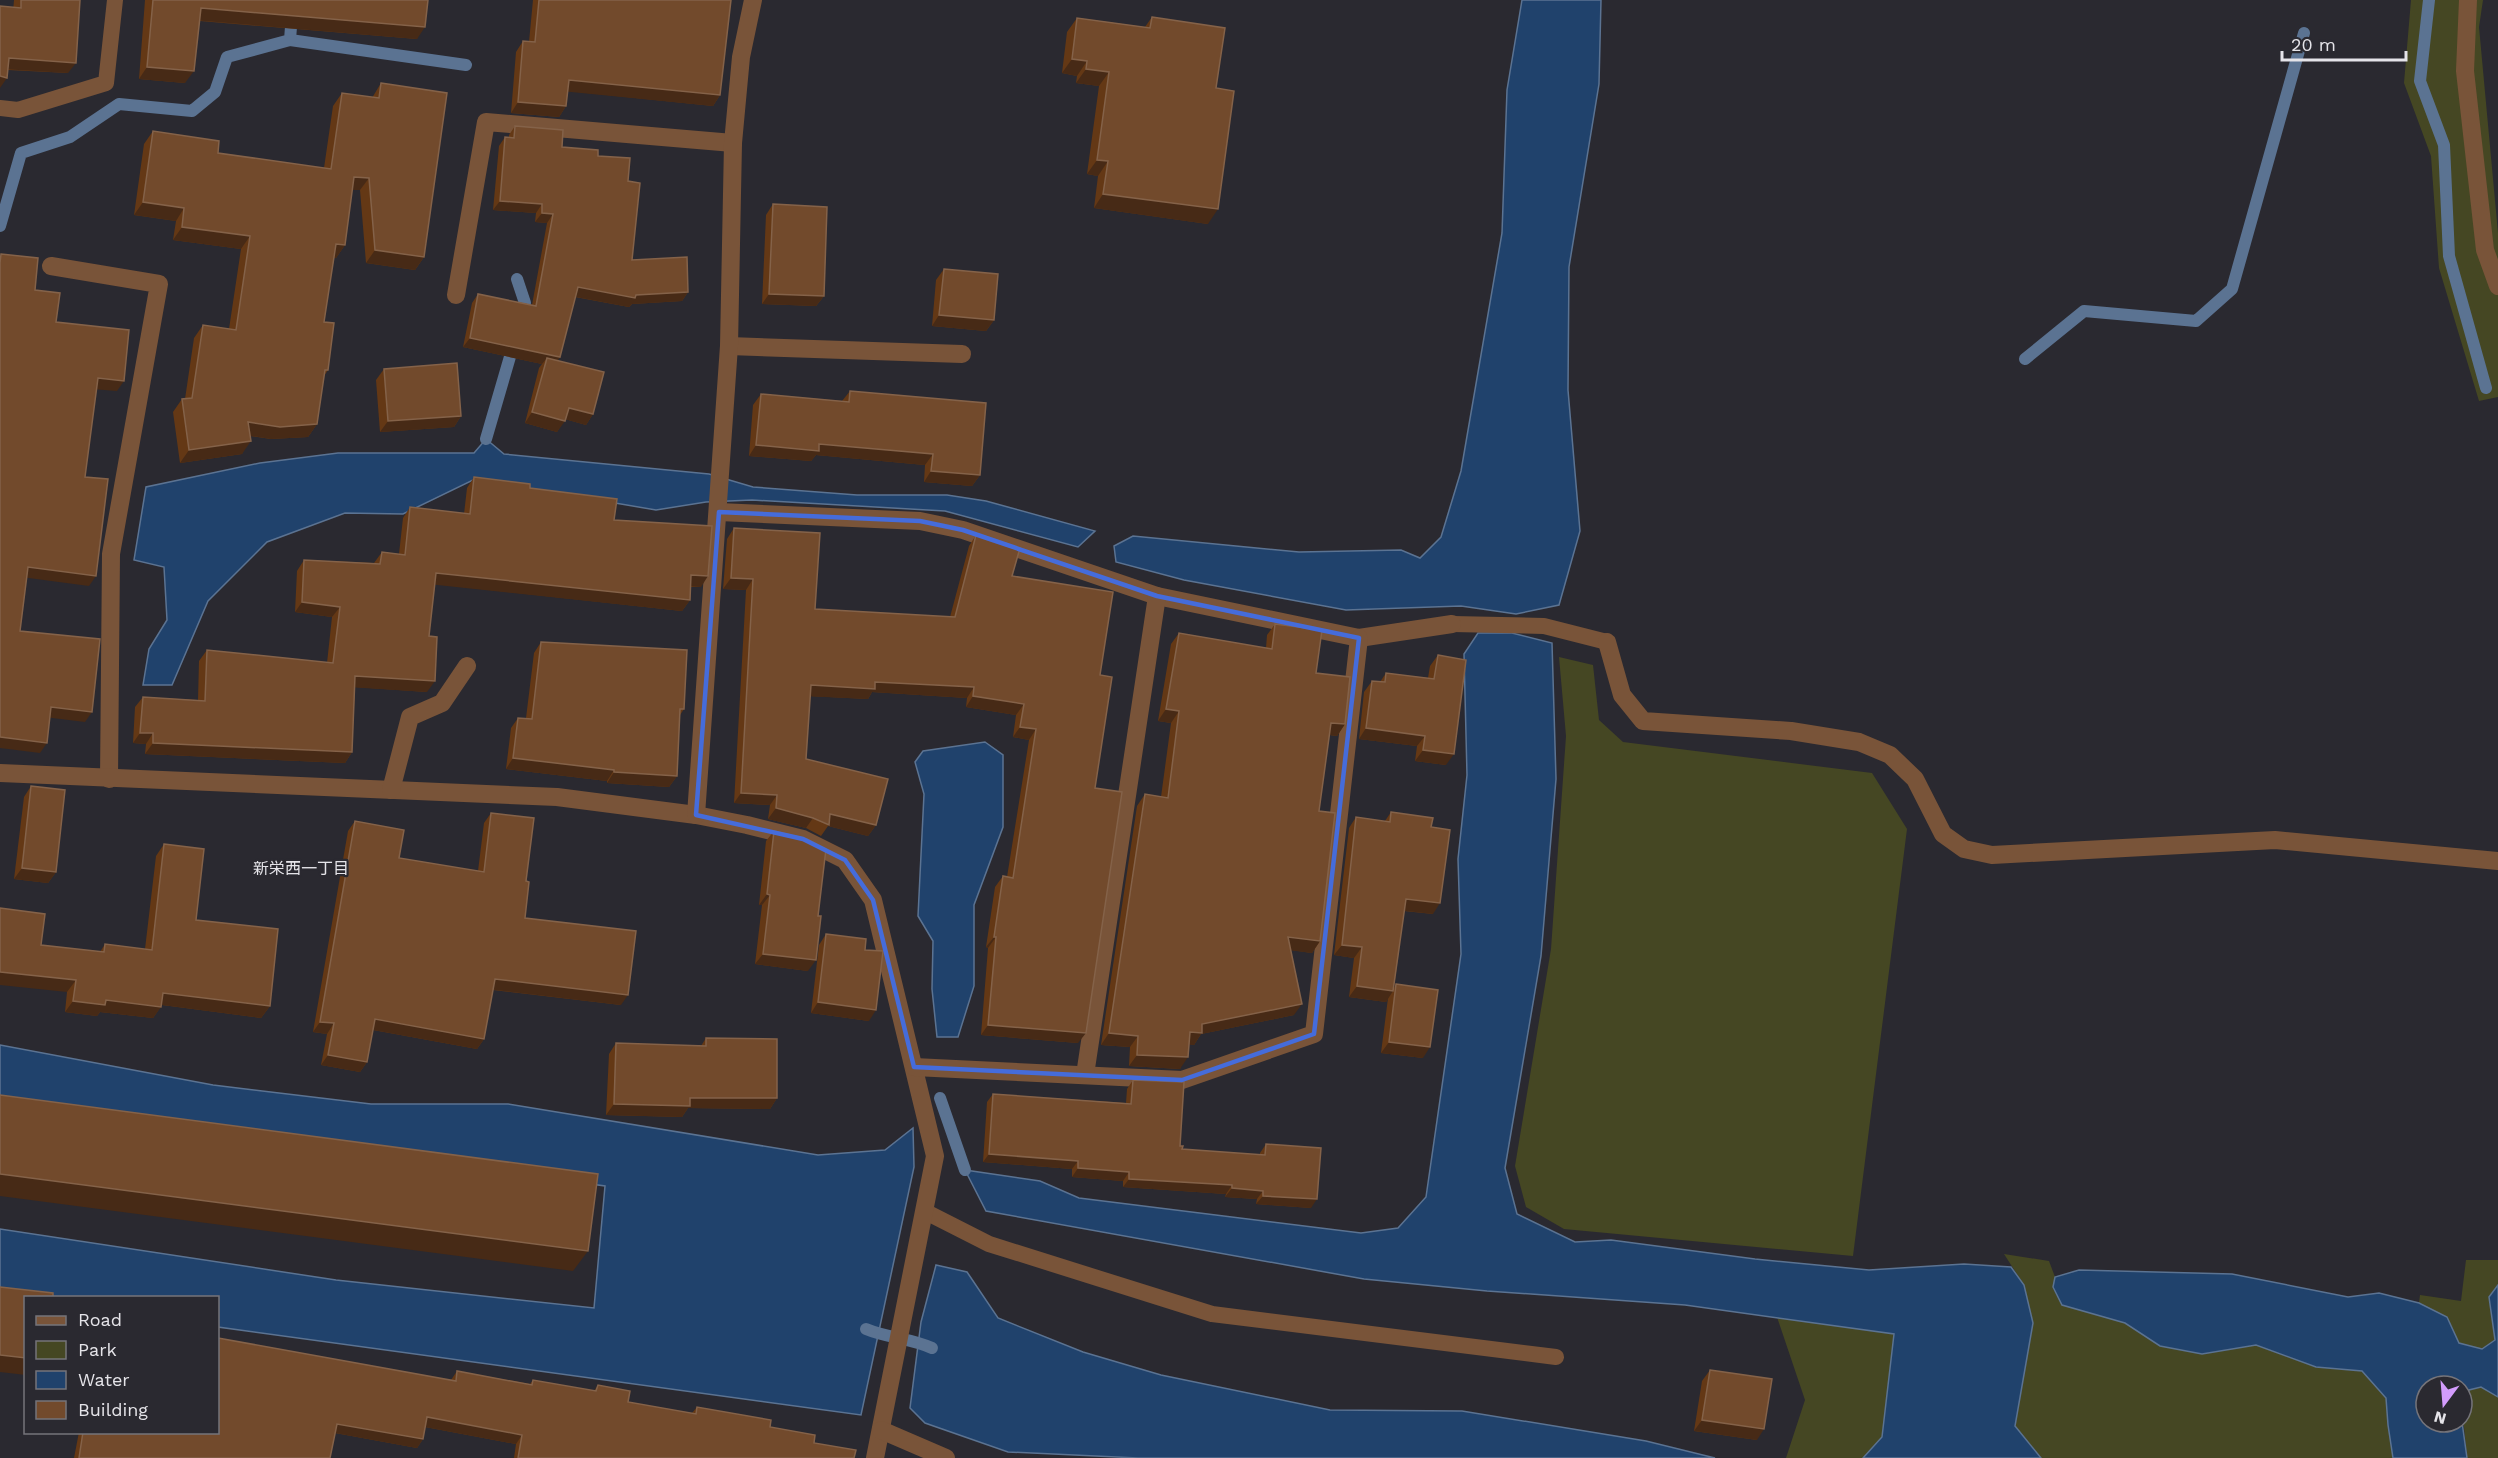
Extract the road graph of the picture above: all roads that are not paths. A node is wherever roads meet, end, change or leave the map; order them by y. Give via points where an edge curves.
1 (115, 0) edge
2 (753, 0) edge
3 (2468, 0) edge
4 (0, 108) edge
5 (733, 143) junction
6 (51, 266) dead end
7 (2498, 286) edge
8 (456, 295) dead end
9 (729, 346) junction
10 (962, 354) dead end
11 (719, 512) junction
12 (1157, 596) junction
13 (1452, 624) joint
14 (1359, 638) junction
15 (1608, 642) joint
16 (467, 666) dead end
17 (0, 773) edge
18 (109, 779) junction
19 (391, 790) junction
20 (696, 815) junction
21 (2498, 861) edge
22 (914, 1067) junction
23 (1085, 1075) junction
24 (924, 1211) junction
25 (1556, 1357) dead end
26 (880, 1430) junction
27 (875, 1458) edge
28 (946, 1458) edge

1 - 4 lane via 106,83 18,110
2 - 5 street via 741,57
3 - 7 street via 2465,71 2485,250
5 - 8 street via 486,122
5 - 9 street
6 - 18 street via 159,284 111,554
9 - 10 street
9 - 11 street
11 - 12 street via 920,521 963,530
11 - 20 street
12 - 14 street
12 - 23 street
13 - 14 street
13 - 15 lane via 1544,626
14 - 23 street via 1314,1034 1182,1080
15 - 21 street via 1622,695 1643,721 1791,732 1859,742 1890,755 1915,778 1943,834 1964,849 1992,855 2275,840
16 - 19 street via 442,703 410,717
17 - 18 street
18 - 19 street
19 - 20 street via 557,798
20 - 22 street via 803,839 845,860 873,900
22 - 23 street
22 - 24 street via 935,1156
24 - 25 lane via 989,1245 1212,1314
24 - 26 street
26 - 27 street
26 - 28 street

